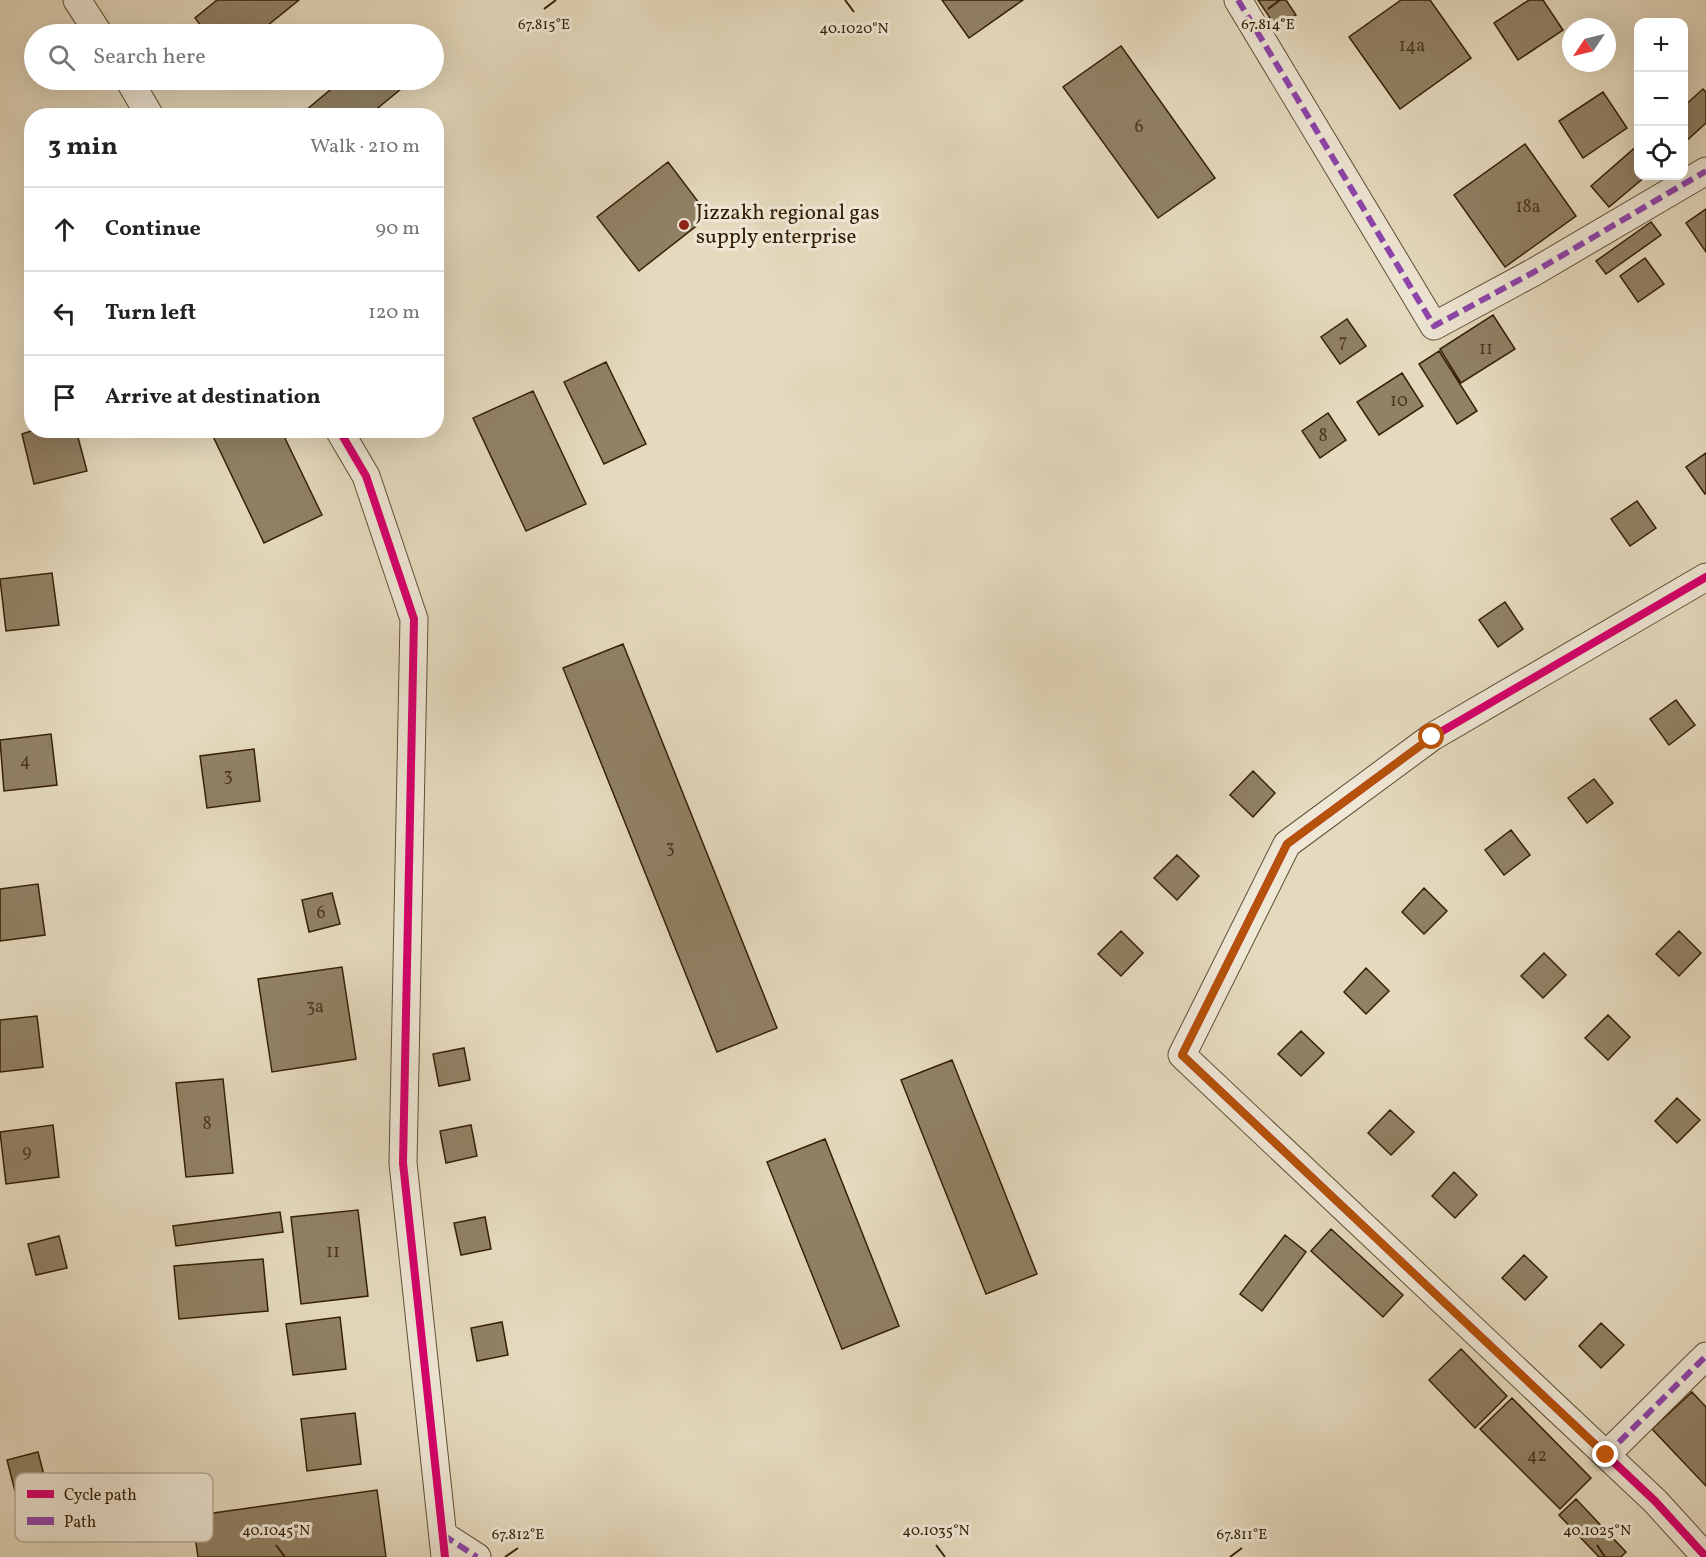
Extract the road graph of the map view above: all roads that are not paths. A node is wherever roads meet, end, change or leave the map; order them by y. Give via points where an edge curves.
1 (77, 0) edge
2 (1238, 0) edge
3 (93, 24) edge
4 (135, 90) edge
5 (145, 108) edge
6 (1706, 171) edge
7 (344, 438) edge
8 (1706, 577) edge
9 (1706, 1356) edge
10 (1606, 1455) junction
11 (444, 1546) edge
12 (477, 1557) edge
13 (1706, 1557) edge

1 - 3 street
2 - 6 street via 1434,326
4 - 5 street
7 - 11 street via 366,477 414,619 403,1163
8 - 10 street via 1432,737 1287,844 1182,1055
9 - 10 street
10 - 13 street
11 - 12 street

